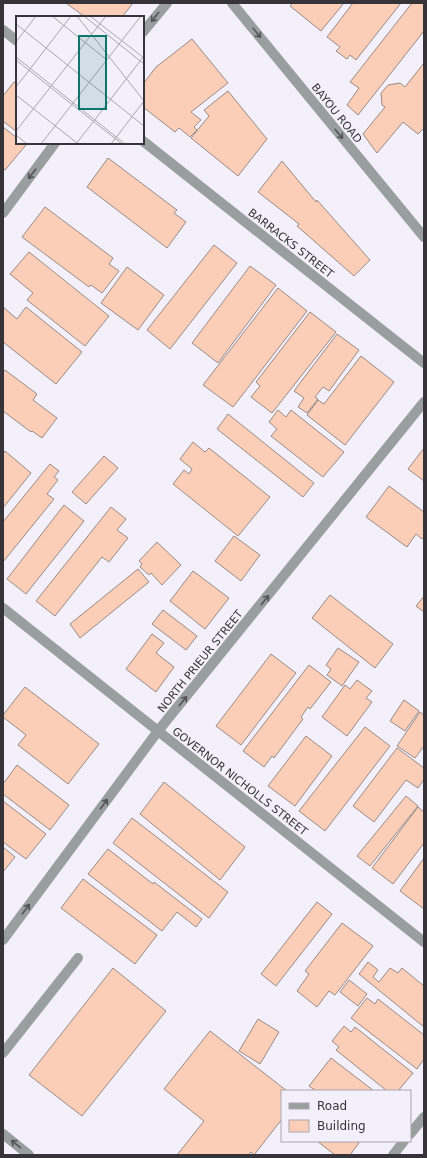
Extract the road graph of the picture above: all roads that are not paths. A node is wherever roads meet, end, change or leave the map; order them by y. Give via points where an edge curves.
1 (167, 3) edge
2 (232, 3) edge
3 (3, 30) edge
4 (144, 31) edge
5 (16, 40) edge
6 (144, 142) edge
7 (54, 144) edge
8 (3, 213) edge
9 (424, 237) edge
10 (424, 363) edge
11 (424, 402) edge
12 (3, 608) edge
13 (158, 732) junction
14 (3, 940) edge
15 (424, 942) edge
16 (78, 958) dead end
17 (3, 1053) edge
18 (424, 1117) edge
19 (411, 1133) edge
20 (3, 1134) edge
21 (403, 1142) edge
22 (29, 1155) edge
23 (393, 1155) edge

1 -> 4 street
2 -> 9 street, BAYOU ROAD
3 - 5 street
6 - 10 street, BARRACKS STREET
7 -> 8 street
13 -> 11 street, NORTH PRIEUR STREET
12 - 13 street, GOVERNOR NICHOLLS STREET
14 -> 13 street, NORTH PRIEUR STREET
13 - 15 street, GOVERNOR NICHOLLS STREET
16 - 17 street
18 - 19 street
22 -> 20 street
21 - 23 street

